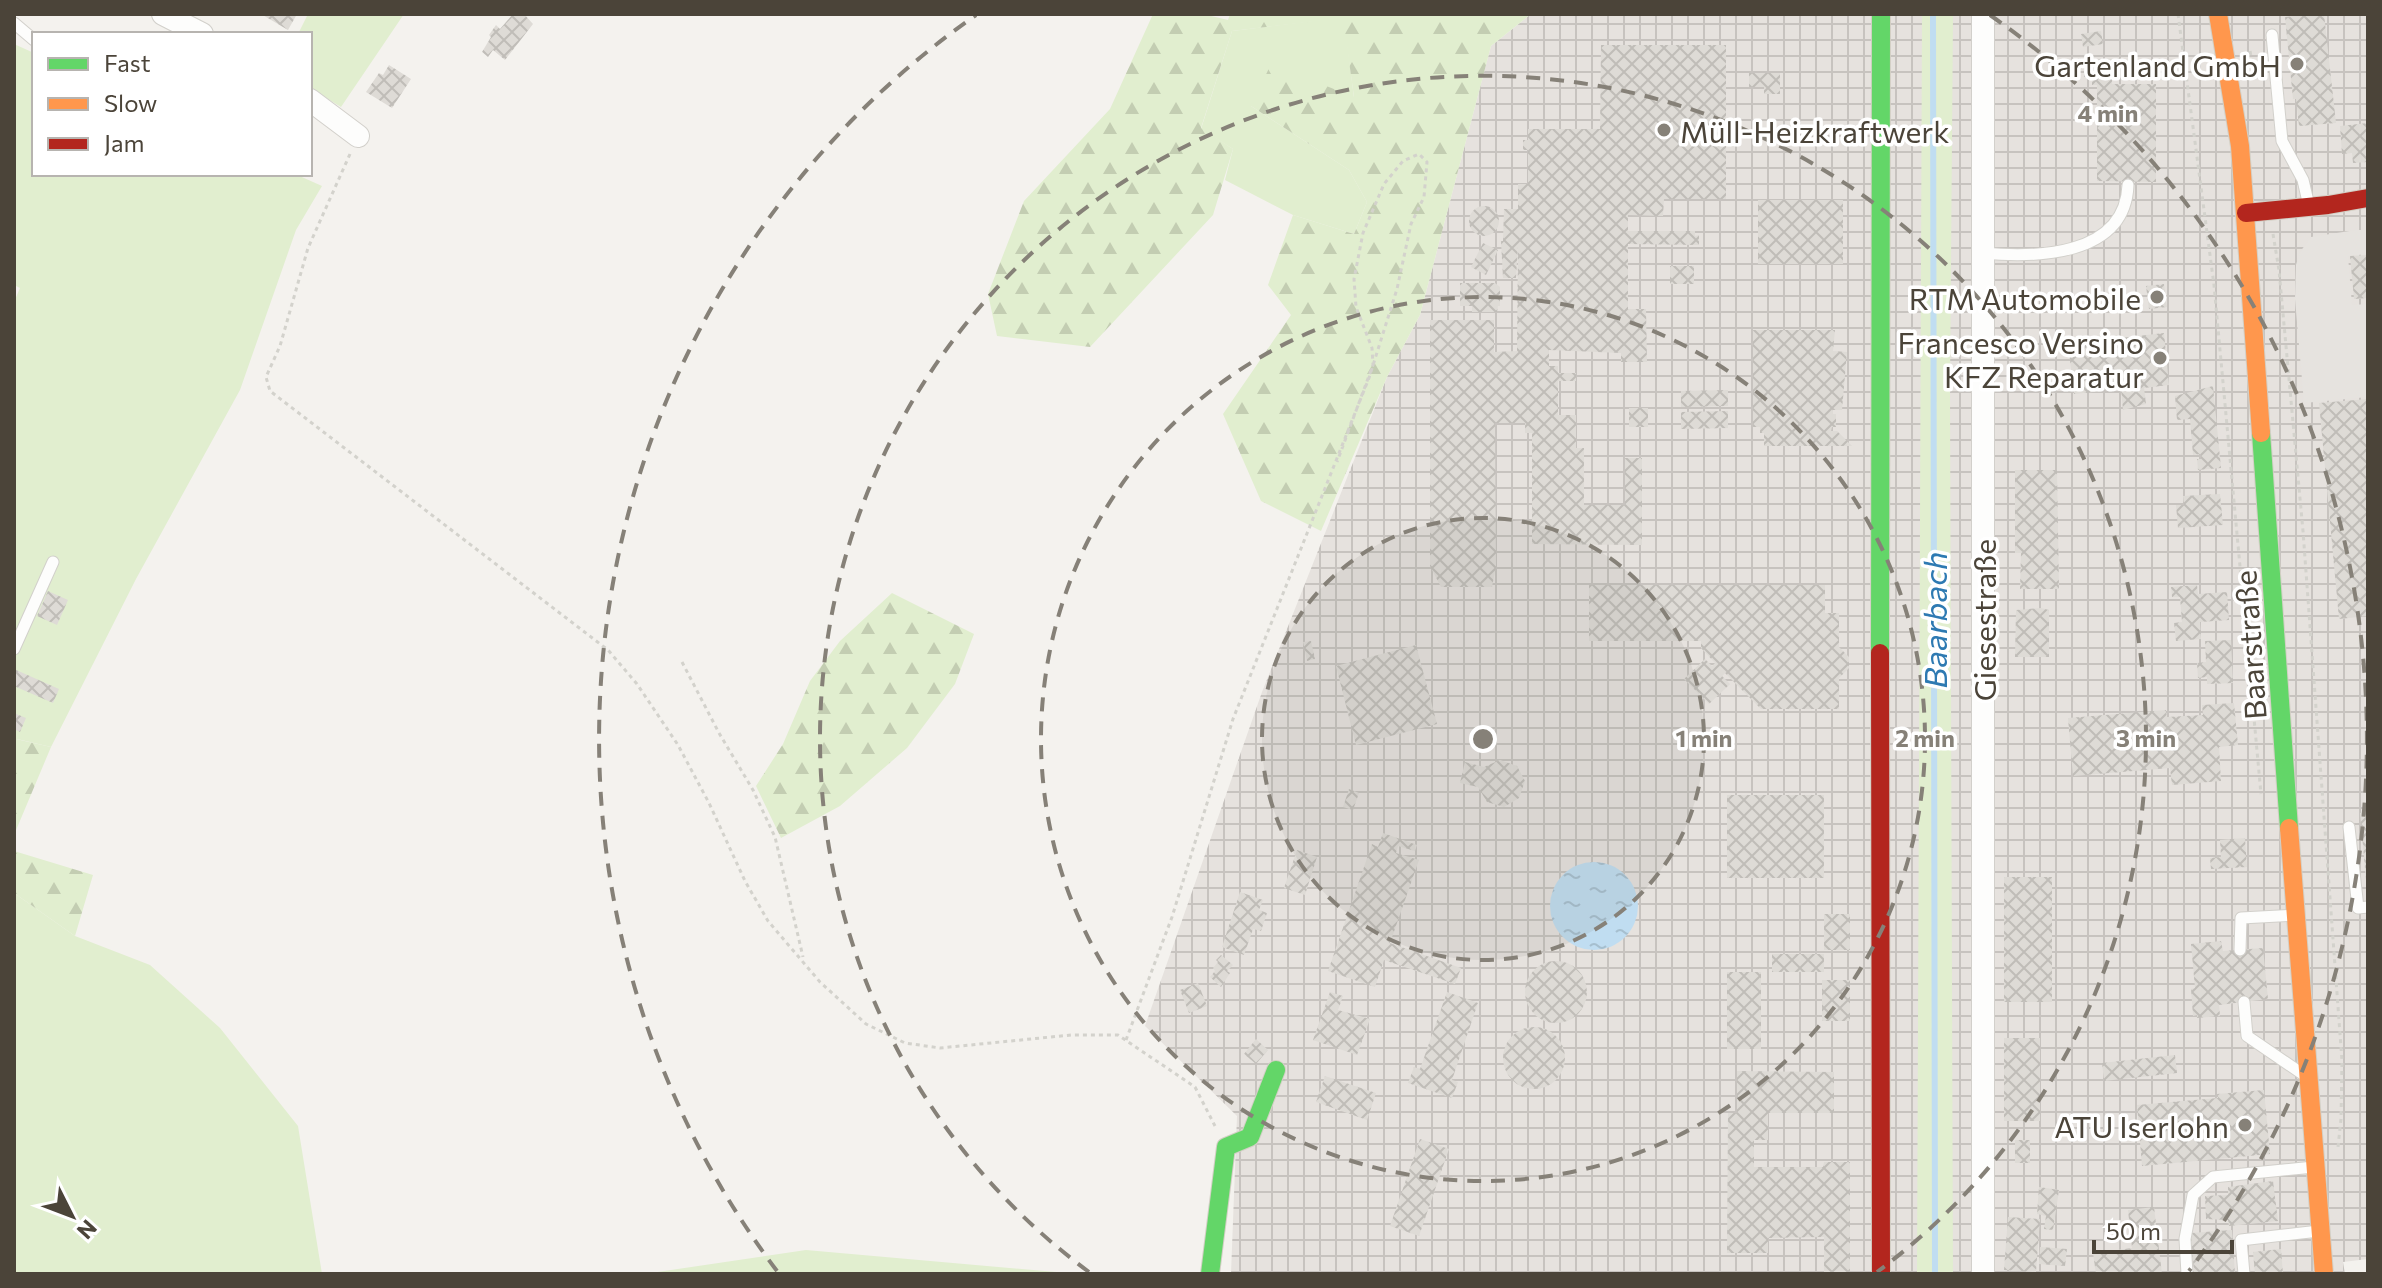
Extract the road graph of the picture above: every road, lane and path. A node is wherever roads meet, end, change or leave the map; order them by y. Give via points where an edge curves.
1 (163, 14) edge
2 (1881, 14) edge
3 (1983, 14) edge
4 (2178, 14) edge
5 (2218, 14) edge
6 (14, 23) edge
7 (198, 32) edge
8 (2272, 35) dead end
9 (32, 38) edge
10 (312, 102) edge
11 (358, 136) joint
12 (2128, 185) dead end
13 (2368, 198) edge
14 (2309, 207) junction
15 (2271, 210) junction
16 (2246, 213) junction
17 (1981, 253) junction
18 (1373, 365) junction
19 (53, 562) dead end
20 (14, 649) edge
21 (682, 662) dead end
22 (2263, 803) dead end
23 (2349, 827) dead end
24 (2368, 907) edge
25 (2296, 915) junction
26 (2240, 950) dead end
27 (804, 961) junction
28 (2244, 1002) dead end
29 (1126, 1040) junction
30 (1276, 1070) dead end
31 (2308, 1078) junction
32 (1226, 1147) junction
33 (2337, 1159) dead end
34 (2314, 1167) junction
35 (2319, 1231) junction
36 (1210, 1274) edge
37 (1881, 1274) edge
38 (1983, 1274) edge
39 (2187, 1274) edge
40 (2244, 1274) edge
41 (2324, 1274) edge

1 - 7 street
2 - 37 street
3 - 17 street, Giesestraße
4 - 22 path via 2214,285
5 - 16 street, Baarstraße
6 - 9 lane
8 - 14 lane via 2282,141 2303,180
10 - 11 street
11 - 27 path via 308,248 266,377 270,391 608,650 678,745 768,921
12 - 17 lane via 2127,203 2113,227 2089,242 2054,253
13 - 14 street
14 - 15 street
15 - 16 street
15 - 33 path via 2303,531 2342,1061
16 - 25 street, Baarstraße
17 - 38 street, Giesestraße
18 - 18 path via 1411,224 1424,197 1427,162 1419,154 1403,161 1384,184 1363,233 1354,279 1356,307
18 - 29 path via 1233,719 1172,917
19 - 20 lane
21 - 27 path via 775,837
23 - 24 lane via 2358,908
25 - 26 lane via 2241,918
25 - 31 street, Baarstraße
27 - 29 path via 866,1024 905,1043 962,1047 1071,1035 1118,1035
28 - 31 lane via 2247,1036
29 - 32 path via 1195,1087
30 - 32 street via 1250,1137
31 - 34 street, Baarstraße
32 - 36 street
34 - 35 street, Baarstraße
34 - 39 lane via 2213,1177 2193,1195 2185,1239
35 - 40 lane via 2241,1240
35 - 41 street, Baarstraße

